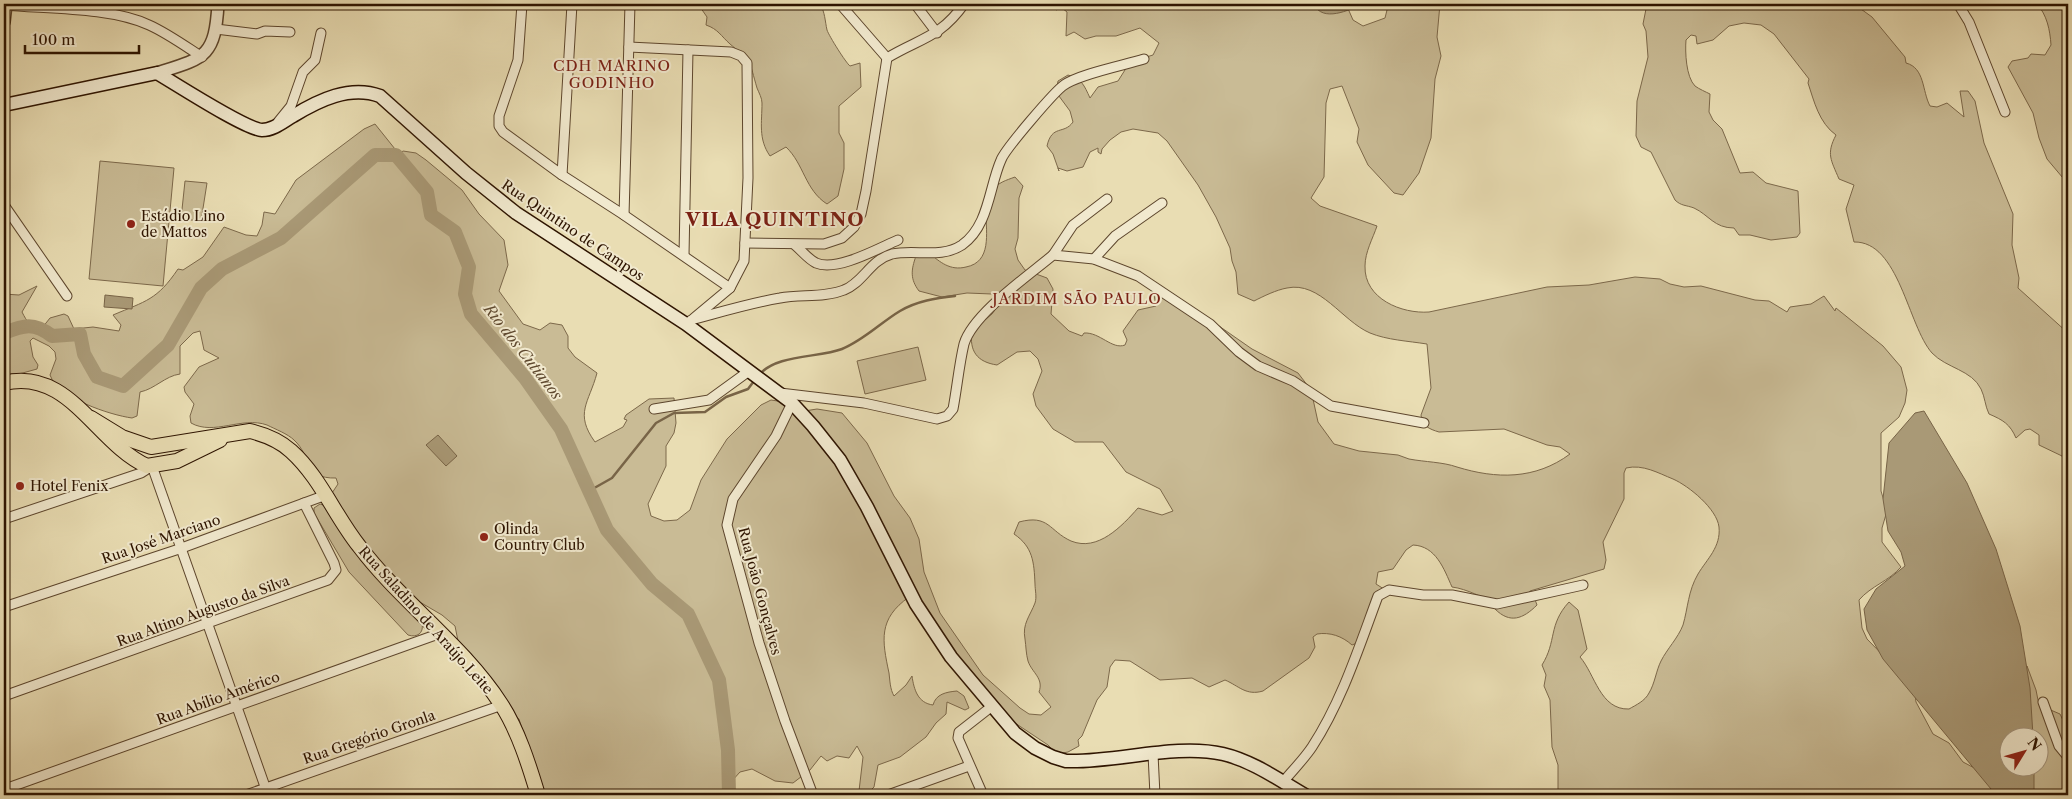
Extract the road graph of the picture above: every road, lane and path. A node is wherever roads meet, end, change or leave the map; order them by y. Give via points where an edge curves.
1 (218, 4) edge
2 (522, 4) edge
3 (572, 4) edge
4 (630, 4) edge
5 (840, 4) edge
6 (915, 4) edge
7 (964, 4) edge
8 (1958, 4) edge
9 (5, 5) edge
10 (4, 22) edge
11 (216, 30) junction
12 (290, 32) dead end
13 (320, 33) dead end
14 (937, 33) junction
15 (629, 47) junction
16 (688, 50) junction
17 (202, 57) junction
18 (887, 58) junction
19 (1144, 59) dead end
20 (157, 73) junction
21 (4, 105) edge
22 (2005, 112) dead end
23 (272, 128) junction
24 (562, 176) junction
25 (1107, 198) dead end
26 (1162, 202) dead end
27 (5, 212) edge
28 (624, 215) junction
29 (898, 240) dead end
30 (745, 243) junction
31 (795, 245) junction
32 (684, 255) junction
33 (1053, 255) junction
34 (1094, 259) junction
35 (730, 288) junction
36 (68, 296) dead end
37 (689, 322) junction
38 (751, 371) junction
39 (4, 383) edge
40 (775, 389) junction
41 (792, 403) junction
42 (654, 409) dead end
43 (92, 418) junction
44 (1424, 423) dead end
45 (241, 431) junction
46 (148, 447) junction
47 (146, 464) junction
48 (326, 495) junction
49 (304, 503) junction
50 (4, 519) edge
51 (179, 548) junction
52 (1583, 586) dead end
53 (4, 607) edge
54 (207, 624) junction
55 (441, 633) junction
56 (4, 696) edge
57 (2043, 702) dead end
58 (502, 705) junction
59 (235, 707) junction
60 (991, 707) junction
61 (1154, 754) junction
62 (2068, 757) edge
63 (969, 766) junction
64 (1283, 782) junction
65 (5, 790) edge
66 (266, 792) edge
67 (246, 795) edge
68 (538, 795) edge
69 (813, 795) edge
70 (888, 795) edge
71 (983, 795) edge
72 (1155, 795) edge
73 (1305, 795) edge

1 - 11 street
2 - 24 street via 518,60 499,126 521,147
3 - 24 street
4 - 15 street
5 - 18 street
6 - 14 street
7 - 14 street
8 - 22 street via 1969,22
9 - 10 street
9 - 17 street via 132,18 150,25
11 - 12 street via 257,34
11 - 17 street via 211,46
13 - 23 street via 315,60 302,72 291,106
14 - 18 street
15 - 16 street
15 - 28 street
16 - 30 street via 731,52 747,63
16 - 32 street
17 - 20 street
18 - 31 street via 861,214 854,227 842,238 824,244
19 - 37 street via 1064,85 1017,136 1001,160 976,230 963,244 950,251 889,255 875,262 846,290 782,297
20 - 21 main road
20 - 23 main road via 245,124 258,129
23 - 37 main road, Rua Quintino de Campos via 325,98 353,93 380,96 466,174 516,213
24 - 28 street
25 - 33 street via 1073,224
26 - 34 street via 1115,236
27 - 36 street
28 - 32 street
29 - 31 street via 834,265 818,264
30 - 31 street
30 - 35 street via 744,261
32 - 35 street
33 - 34 street
33 - 40 street via 971,329 965,344 953,409 947,416 937,419
34 - 44 street via 1138,276 1210,324 1258,366 1293,381 1331,406
35 - 37 street
37 - 38 main road, Rua Quintino de Campos
38 - 40 main road, Rua Quintino de Campos
38 - 42 street via 709,400
39 - 43 main road via 33,381 50,387
40 - 41 main road, Rua Quintino de Campos
41 - 60 main road, Rua Quintino de Campos via 840,460 916,604 951,657
41 - 69 street, Rua João Gonçalves via 776,436 733,499 727,525 759,643
43 - 46 main road via 122,437
43 - 47 main road via 112,440
45 - 46 main road, Rua Saladino de Araújo Leite
45 - 47 main road via 178,461
45 - 48 main road, Rua Saladino de Araújo Leite via 267,435 280,442 303,463
46 - 47 main road via 154,456
47 - 50 street via 127,477
47 - 51 street
48 - 49 street, Rua José Marciano
48 - 55 main road, Rua Saladino de Araújo Leite via 358,546
49 - 51 street, Rua José Marciano
49 - 54 street, Rua Altino Augusto da Silva via 334,563 336,570 333,576
51 - 53 street, Rua José Marciano
51 - 54 street
52 - 64 street via 1497,604 1452,595 1382,592 1351,670 1322,730
54 - 56 street, Rua Altino Augusto da Silva
54 - 59 street
55 - 58 main road, Rua Saladino de Araújo Leite via 476,670
55 - 59 street, Rua Abílio Américo
57 - 62 street via 2059,746
58 - 66 street, Rua Gregório Gronla
58 - 68 main road, Rua Saladino de Araújo Leite
59 - 65 street, Rua Abílio Américo
59 - 66 street
60 - 61 main road, Rua Quintino de Campos via 1015,733 1053,757 1077,761
60 - 63 street via 959,732 958,738
61 - 64 main road, Rua Quintino de Campos via 1200,750 1224,754
61 - 72 street
63 - 70 street
63 - 71 street
64 - 73 main road, Rua Quintino de Campos
66 - 67 street, Rua Gregório Gronla

